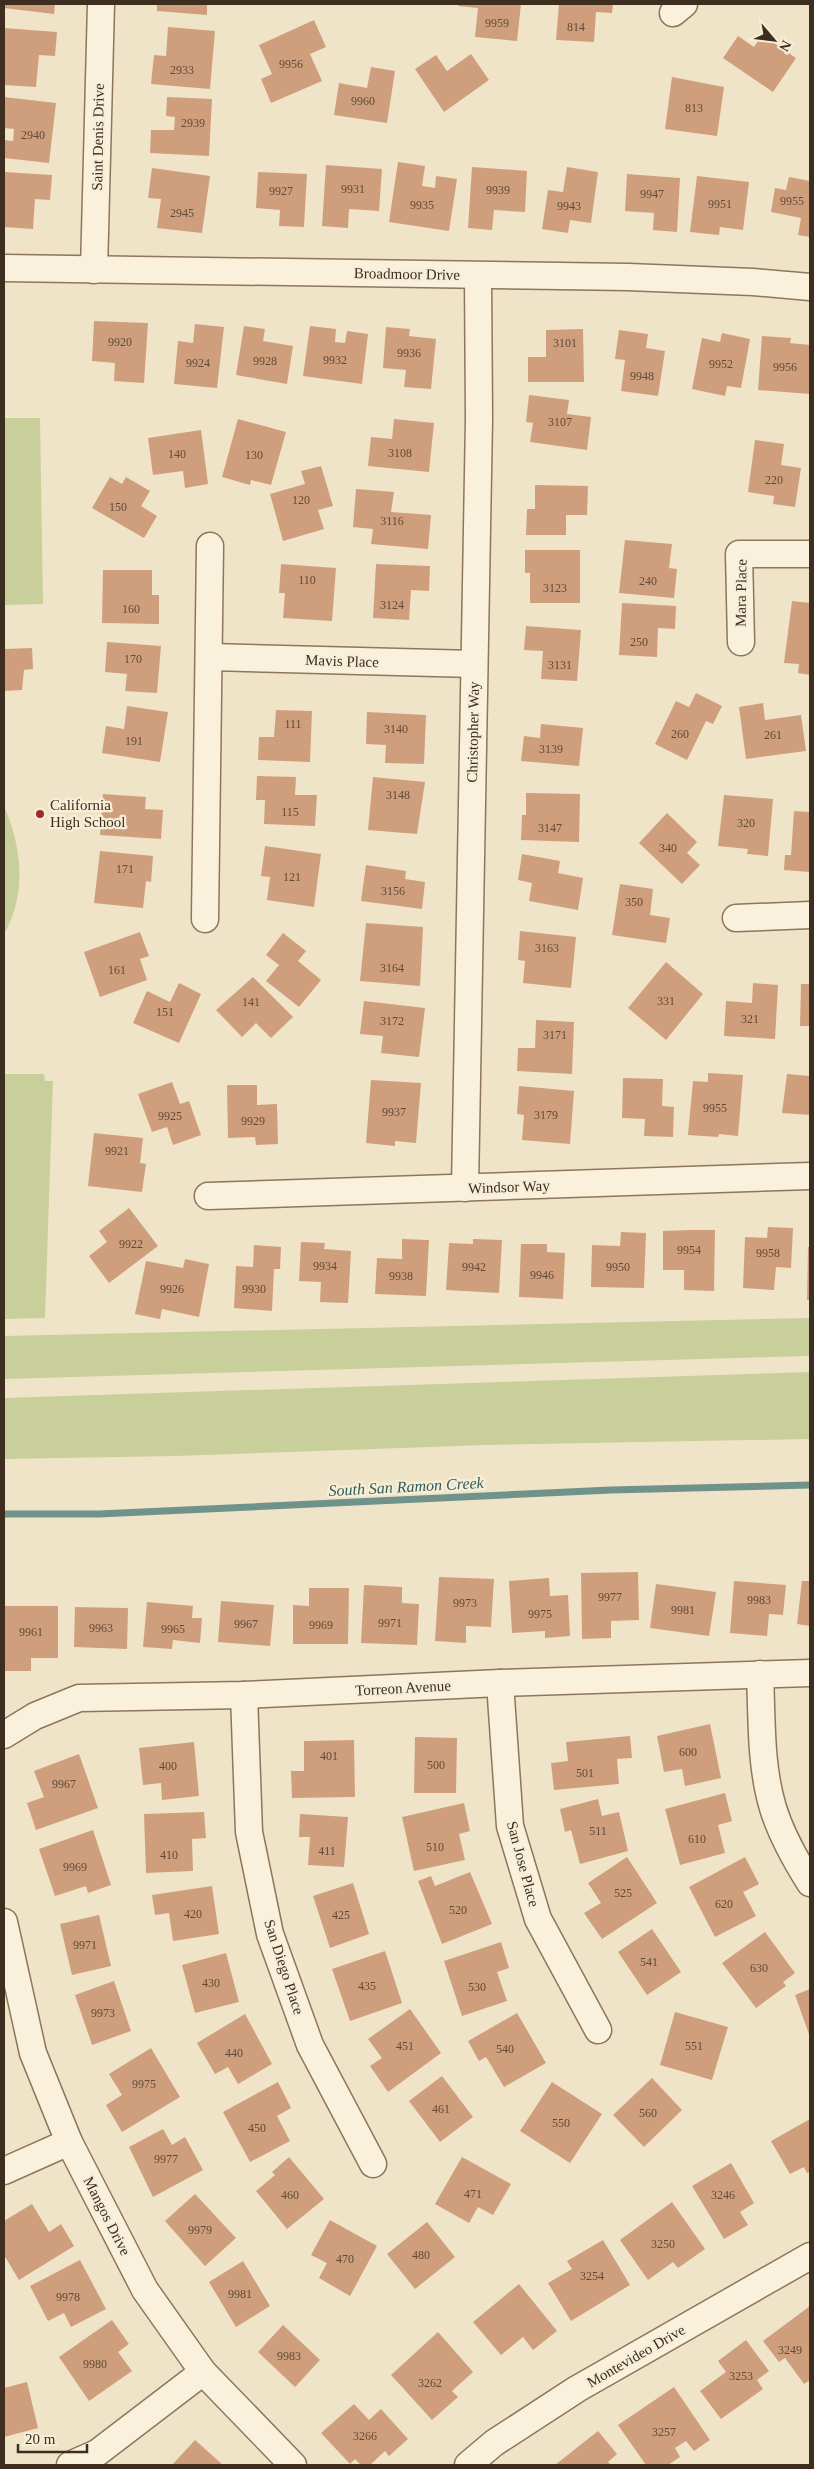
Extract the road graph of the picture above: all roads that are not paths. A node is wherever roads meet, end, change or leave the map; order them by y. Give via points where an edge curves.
1 (101, 4) edge
2 (4, 268) edge
3 (94, 270) junction
4 (478, 276) junction
5 (810, 287) edge
6 (210, 546) dead end
7 (810, 554) edge
8 (741, 642) dead end
9 (210, 657) junction
10 (474, 664) junction
11 (810, 915) edge
12 (736, 918) dead end
13 (205, 919) dead end
14 (810, 1176) edge
15 (465, 1188) junction
16 (208, 1196) dead end
17 (810, 1673) edge
18 (760, 1674) junction
19 (500, 1684) junction
20 (244, 1695) junction
21 (4, 1735) edge
22 (810, 1884) edge
23 (4, 1922) edge
24 (598, 2030) dead end
25 (69, 2142) junction
26 (373, 2164) dead end
27 (4, 2171) edge
28 (810, 2256) edge
29 (203, 2372) junction
30 (70, 2465) edge
31 (293, 2465) edge
32 (468, 2465) edge

1 - 3 street, Saint Denis Drive
2 - 3 street, Broadmoor Drive
3 - 4 street, Broadmoor Drive
4 - 5 street, Broadmoor Drive via 628,277
4 - 10 street, Christopher Way
6 - 9 street
7 - 8 street, Mara Place via 739,554
9 - 10 street, Mavis Place
9 - 13 street
10 - 15 street, Christopher Way
11 - 12 street
14 - 15 street, Windsor Way
15 - 16 street, Windsor Way
17 - 18 street, Torreon Avenue
18 - 19 street, Torreon Avenue
18 - 22 street via 764,1758 773,1808
19 - 20 street, Torreon Avenue
19 - 24 street, San Jose Place via 510,1826 538,1919
20 - 21 street, Torreon Avenue via 79,1698 35,1716
20 - 26 street, San Diego Place via 249,1832 270,1934 310,2045
23 - 25 street, Mangos Drive via 33,2052
25 - 27 street
25 - 29 street, Mangos Drive via 145,2290
28 - 32 street, Montevideo Drive via 577,2389 494,2443
29 - 30 street via 97,2453
29 - 31 street, Mangos Drive

